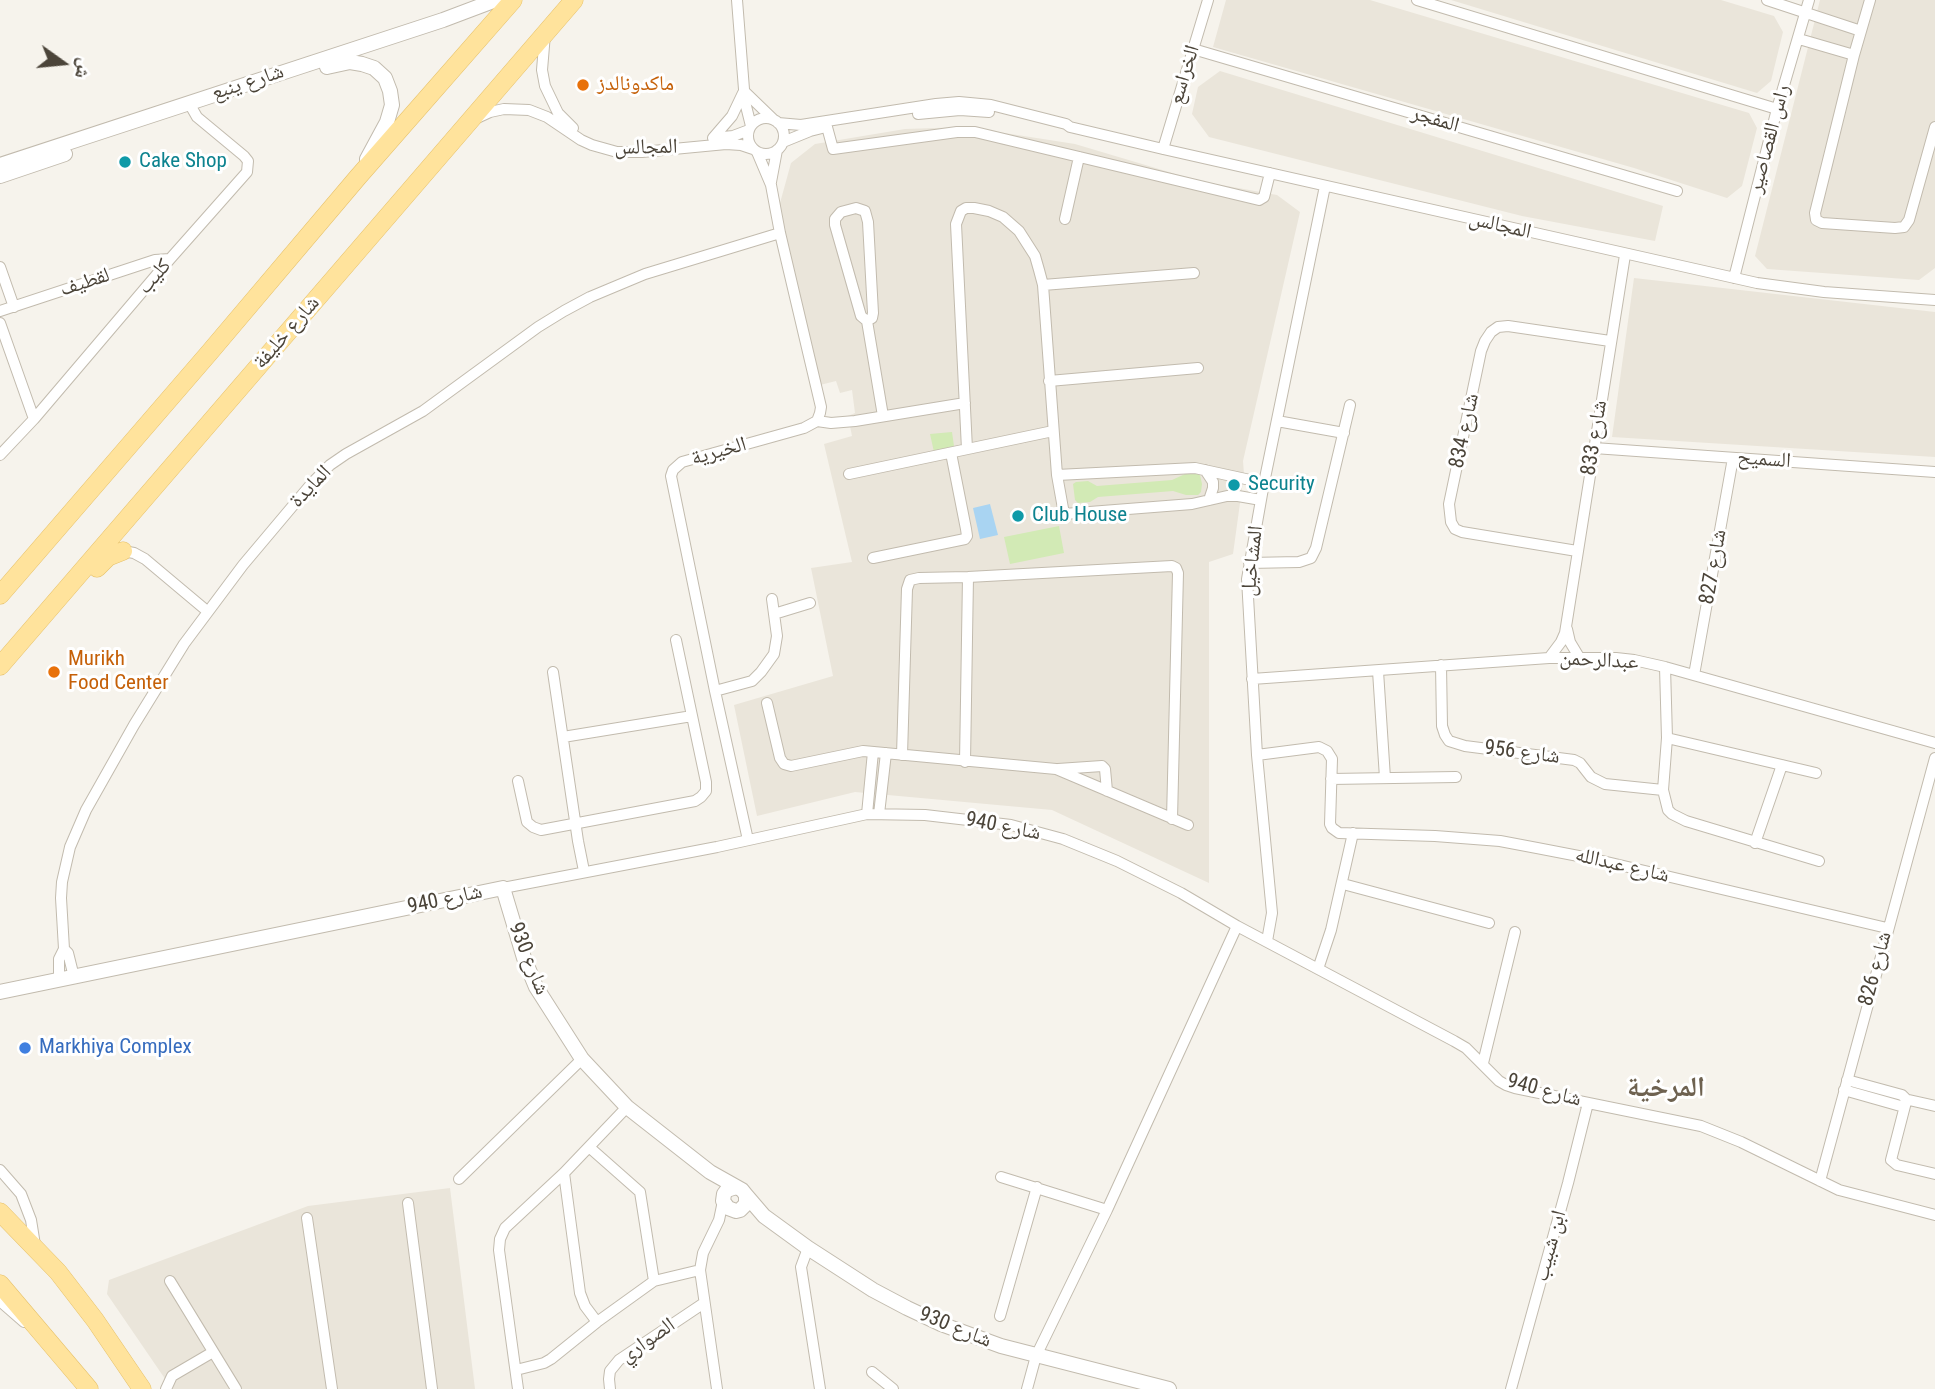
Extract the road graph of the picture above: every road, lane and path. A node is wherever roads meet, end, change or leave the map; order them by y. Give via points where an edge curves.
1 (496, 0) edge
2 (513, 0) edge
3 (574, 0) edge
4 (737, 0) edge
5 (1208, 0) edge
6 (1417, 0) edge
7 (1767, 0) edge
8 (1809, 0) edge
9 (1870, 0) edge
10 (1805, 14) junction
11 (1861, 31) junction
12 (545, 32) junction
13 (1798, 38) junction
14 (1193, 49) junction
15 (1854, 55) junction
16 (297, 71) junction
17 (744, 91) junction
18 (190, 107) junction
19 (1777, 109) junction
20 (775, 121) junction
21 (468, 122) junction
22 (129, 127) junction
23 (827, 127) junction
24 (1070, 127) junction
25 (1935, 127) edge
26 (750, 128) junction
27 (713, 138) junction
28 (780, 146) junction
29 (1163, 149) junction
30 (755, 150) junction
31 (1079, 157) junction
32 (0, 165) edge
33 (1270, 173) junction
34 (0, 176) edge
35 (358, 177) junction
36 (771, 185) junction
37 (1325, 186) junction
38 (1677, 191) dead end
39 (1065, 219) dead end
40 (779, 233) junction
41 (1625, 255) junction
42 (170, 259) junction
43 (0, 267) edge
44 (1194, 273) dead end
45 (1734, 278) junction
46 (1043, 285) junction
47 (1935, 300) edge
48 (14, 307) junction
49 (0, 311) edge
50 (867, 321) junction
51 (0, 323) edge
52 (1611, 341) junction
53 (1198, 368) dead end
54 (1049, 381) junction
55 (965, 403) junction
56 (1350, 405) dead end
57 (883, 416) junction
58 (34, 419) junction
59 (817, 421) junction
60 (1277, 421) junction
61 (1053, 431) junction
62 (1344, 433) junction
63 (1594, 448) junction
64 (967, 449) junction
65 (951, 453) junction
66 (0, 455) edge
67 (1733, 458) junction
68 (1205, 470) junction
69 (1935, 472) edge
70 (849, 474) dead end
71 (1057, 475) junction
72 (1264, 483) junction
73 (1209, 500) junction
74 (1261, 500) junction
75 (123, 551) joint
76 (1577, 551) junction
77 (873, 558) dead end
78 (1249, 563) junction
79 (968, 577) junction
80 (0, 595) edge
81 (772, 599) dead end
82 (810, 603) dead end
83 (207, 611) junction
84 (774, 614) junction
85 (1567, 622) junction
86 (24, 638) junction
87 (676, 640) dead end
88 (1579, 657) junction
89 (1549, 659) junction
90 (1441, 665) junction
91 (0, 666) edge
92 (1665, 667) junction
93 (1378, 671) junction
94 (553, 672) dead end
95 (1694, 675) junction
96 (1252, 679) junction
97 (715, 691) junction
98 (767, 703) dead end
99 (692, 716) junction
100 (563, 737) junction
101 (1667, 738) junction
102 (1935, 743) edge
103 (873, 752) junction
104 (886, 753) junction
105 (902, 755) junction
106 (1257, 755) junction
107 (1935, 758) edge
108 (965, 762) junction
109 (1782, 765) junction
110 (1056, 769) junction
111 (1816, 773) dead end
112 (1456, 777) dead end
113 (1385, 778) junction
114 (1331, 779) junction
115 (518, 781) dead end
116 (1663, 790) junction
117 (1107, 791) junction
118 (873, 814) junction
119 (1172, 819) junction
120 (575, 823) junction
121 (1188, 825) dead end
122 (1353, 833) junction
123 (748, 840) junction
124 (1755, 843) junction
125 (1819, 861) dead end
126 (584, 871) junction
127 (1343, 884) junction
128 (503, 888) junction
129 (1489, 923) dead end
130 (1237, 926) junction
131 (1888, 928) junction
132 (1515, 932) dead end
133 (1267, 941) junction
134 (64, 949) junction
135 (1318, 969) junction
136 (74, 977) junction
137 (59, 980) junction
138 (0, 992) edge
139 (582, 1059) junction
140 (1483, 1063) junction
141 (1845, 1085) junction
142 (1588, 1103) junction
143 (1905, 1104) junction
144 (1935, 1106) edge
145 (627, 1107) junction
146 (589, 1147) junction
147 (0, 1170) edge
148 (564, 1173) junction
149 (1935, 1174) edge
150 (1001, 1177) dead end
151 (458, 1179) dead end
152 (1820, 1181) junction
153 (1037, 1187) junction
154 (732, 1194) junction
155 (408, 1203) dead end
156 (738, 1210) junction
157 (1107, 1210) junction
158 (0, 1212) edge
159 (1935, 1215) edge
160 (764, 1216) junction
161 (307, 1218) dead end
162 (0, 1227) edge
163 (715, 1229) junction
164 (20, 1233) junction
165 (36, 1248) junction
166 (808, 1248) junction
167 (700, 1270) junction
168 (170, 1281) dead end
169 (654, 1281) junction
170 (0, 1284) edge
171 (0, 1301) edge
172 (704, 1303) junction
173 (1000, 1316) dead end
174 (597, 1322) junction
175 (45, 1337) junction
176 (213, 1352) junction
177 (1036, 1356) junction
178 (516, 1370) junction
179 (872, 1372) dead end
180 (89, 1389) edge
181 (142, 1389) edge
182 (166, 1389) edge
183 (236, 1389) edge
184 (332, 1389) edge
185 (432, 1389) edge
186 (518, 1389) edge
187 (610, 1389) edge
188 (718, 1389) edge
189 (820, 1389) edge
190 (893, 1389) edge
191 (1027, 1389) edge
192 (1169, 1389) edge
193 (1511, 1389) edge

1 - 16 street, شارع ينبع
2 - 35 main road
3 - 12 main road, شارع خليفة
4 - 17 street
5 - 14 street, الخراسع
6 - 19 street
7 - 10 street
8 - 10 street, راس القصاصير
9 - 11 street
10 - 11 street
10 - 13 street, راس القصاصير
11 - 15 street
12 - 21 main road, شارع خليفة
12 - 27 street, المجالس via 545,86 558,113 576,130 593,139 630,145
13 - 15 street
13 - 19 street, راس القصاصير
14 - 29 street, الخراسع
14 - 38 street, المفجر
15 - 25 street via 1816,220 1904,227
16 - 18 street, شارع ينبع
16 - 35 street, شارع ينبع via 350,62 374,68 385,78 392,105
17 - 20 street
17 - 26 street
17 - 27 street via 732,116
18 - 22 street, شارع ينبع
18 - 42 street, كليب via 244,156 249,167
19 - 45 street, راس القصاصير
20 - 24 street, المجالس via 801,125 959,103 1005,108
20 - 26 street via 761,119
20 - 28 street via 783,131
21 - 30 street, المجالس via 504,109 529,110 581,140 617,152 726,144
21 - 86 main road, شارع خليفة
22 - 32 street, شارع ينبع
22 - 34 street, شارع ينبع
23 - 24 street, المجالس via 960,110
23 - 28 street, المجالس
23 - 31 street via 833,149 965,132
24 - 29 street, المجالس
26 - 27 street, المجالس
26 - 30 street via 748,137
28 - 30 street via 768,154
28 - 36 street
29 - 33 street, المجالس
30 - 36 street
31 - 33 street via 1259,200
31 - 39 street
33 - 37 street, المجالس
35 - 80 main road
36 - 40 street
37 - 41 street, المجالس
37 - 60 street, المشاخيل
40 - 59 street via 821,407
40 - 83 street, المايدة via 645,274 590,297 538,327 423,411 330,466
41 - 45 street, المجالس
41 - 52 street, شارع 833
42 - 48 street, لقطيف
42 - 58 street, كليب
43 - 48 street
44 - 46 street
45 - 47 street, المجالس via 1824,292
46 - 54 street
46 - 55 street via 1035,256 1019,231 989,211 961,211 956,224
48 - 49 street, لقطيف
50 - 50 street via 861,316 835,225 841,212 856,208 865,211 868,222 873,313
50 - 57 street
51 - 58 street
52 - 63 street, شارع 833
52 - 76 street, شارع 834 via 1508,326 1491,332 1482,351 1449,504 1451,522 1462,532
53 - 54 street
54 - 61 street
55 - 57 street
55 - 64 street
56 - 62 street
57 - 59 street
58 - 66 street, كليب
59 - 97 street, الخيرية via 682,462 673,470 671,482
60 - 62 street
60 - 72 street, المشاخيل
61 - 64 street
61 - 71 street
62 - 78 street via 1311,558
63 - 67 street, السميح
63 - 76 street, شارع 833
64 - 65 street
65 - 70 street
65 - 77 street via 965,539
67 - 69 street, السميح
67 - 95 street, شارع 827
68 - 71 street via 1184,467
68 - 72 street
68 - 73 street via 1213,482
71 - 73 street via 1062,513 1067,514
72 - 74 street, المشاخيل
73 - 74 street via 1238,496
74 - 78 street, المشاخيل
75 - 83 street via 145,559
75 - 86 main road via 108,557
76 - 85 street, شارع 833
78 - 96 street, المشاخيل
79 - 105 street via 914,579 908,584
79 - 108 street
79 - 119 street via 1176,568
81 - 84 street
82 - 84 street
83 - 134 street, المايدة via 134,725 77,828 62,882
84 - 97 street via 774,654 761,672 751,681
85 - 88 street, شارع 833 via 1570,642
85 - 89 street, شارع 833
86 - 91 main road, شارع خليفة
87 - 99 street
88 - 89 street, عبدالرحمن
88 - 92 street, عبدالرحمن
89 - 90 street, عبدالرحمن
90 - 93 street, عبدالرحمن
90 - 116 street, شارع 956 via 1443,726 1450,741 1574,760 1598,782
92 - 95 street, عبدالرحمن
92 - 101 street
93 - 96 street, عبدالرحمن
93 - 113 street
94 - 100 street
95 - 102 street, عبدالرحمن
96 - 106 street, المشاخيل
97 - 123 street, الخيرية
98 - 103 street via 784,764
99 - 100 street
99 - 120 street via 706,787 701,797
100 - 120 street
101 - 109 street
101 - 116 street
103 - 104 street
103 - 118 street
104 - 105 street
104 - 118 street
105 - 108 street
106 - 114 street via 1324,748 1332,759
106 - 133 street, المشاخيل via 1272,914
107 - 131 street, شارع 826
108 - 110 street
109 - 111 street
109 - 124 street
110 - 117 street
110 - 117 street via 1102,765
112 - 113 street
113 - 114 street
114 - 122 street via 1330,824 1339,833
115 - 120 street via 529,825 541,830
116 - 124 street via 1668,810 1678,817
117 - 119 street
118 - 123 street, شارع 940
118 - 130 street, شارع 940 via 989,822 1063,839 1181,893
119 - 121 street
120 - 126 street
122 - 127 street
122 - 131 street, شارع عبدالله via 1500,841
123 - 126 street, شارع 940
124 - 125 street
126 - 128 street, شارع 940
127 - 129 street
127 - 135 street
128 - 136 street, شارع 940
128 - 139 street, شارع 930 via 536,987
130 - 133 street, شارع 940
130 - 157 street
131 - 141 street, شارع 826
132 - 140 street
133 - 135 street, شارع 940
134 - 136 street, المايدة
134 - 137 street, المايدة
135 - 140 street, شارع 940 via 1454,1041
136 - 137 street, شارع 940
137 - 138 street, شارع 940
139 - 145 street, شارع 930
139 - 151 street
140 - 142 street, شارع 940 via 1506,1085
141 - 143 street via 1902,1095
141 - 152 street, شارع 826
142 - 152 street, شارع 940 via 1701,1126
142 - 193 street, ابن شبيب
143 - 144 street
143 - 149 street via 1891,1160
145 - 146 street
145 - 154 street, شارع 930
146 - 148 street
146 - 169 street via 640,1192
147 - 165 street via 21,1194
148 - 174 street via 580,1293 584,1307
148 - 178 street via 505,1228 500,1239
150 - 153 street
152 - 159 street, شارع 940 via 1858,1196
153 - 157 street
153 - 173 street
154 - 156 street via 746,1204
154 - 160 street, شارع 930
154 - 163 street
155 - 185 street
156 - 160 street, شارع 930
156 - 163 street
157 - 177 street
158 - 164 main road
160 - 166 street, شارع 930
161 - 184 street
162 - 164 main road
163 - 167 street
164 - 165 main road
165 - 181 main road via 95,1320
166 - 177 street, شارع 930 via 907,1308
166 - 189 street via 801,1267
167 - 169 street
167 - 172 street
168 - 176 street
169 - 174 street
170 - 175 main road
171 - 175 street
172 - 187 street, الصواري via 619,1360 610,1371
172 - 188 street
174 - 178 street via 551,1359
175 - 180 main road
176 - 182 street via 172,1377
176 - 183 street
177 - 191 street
177 - 192 street, شارع 930
178 - 186 street
179 - 190 street

